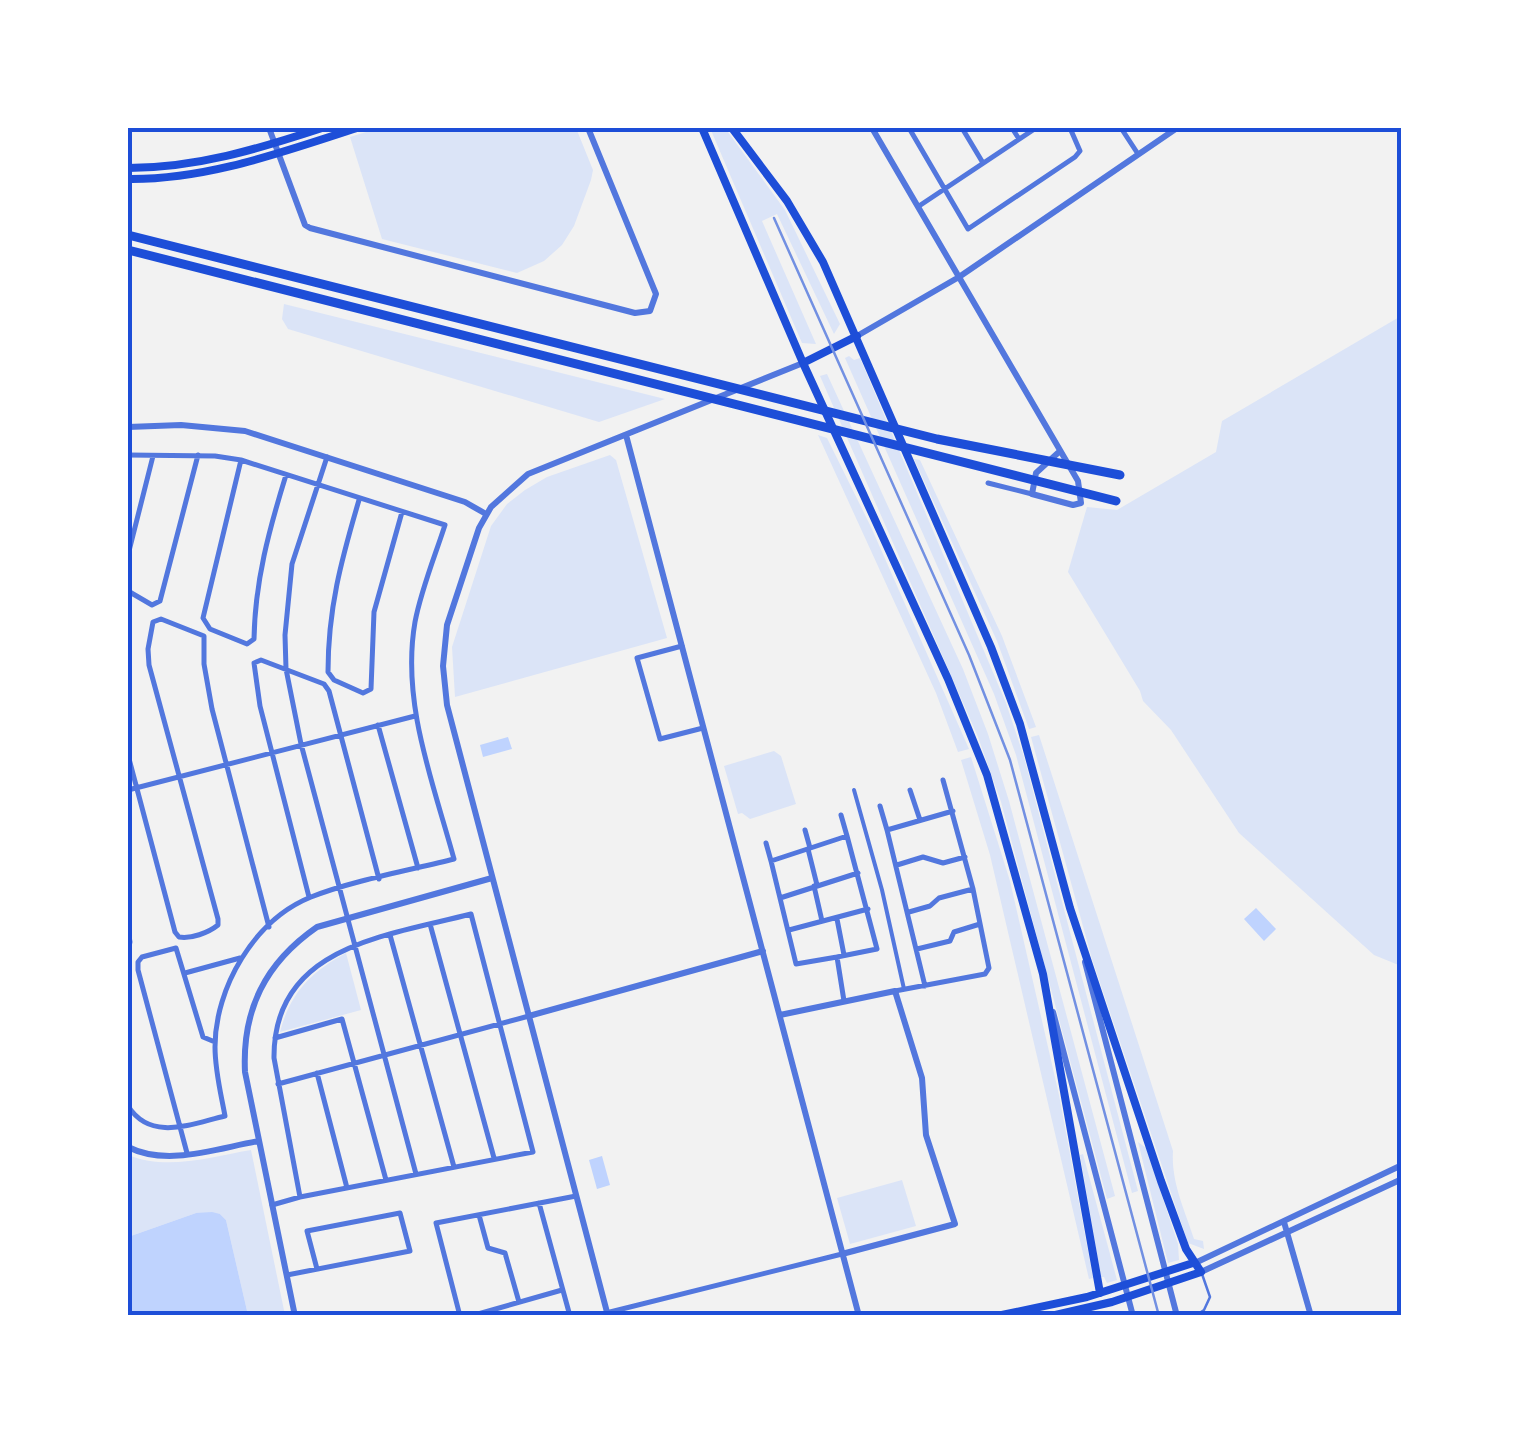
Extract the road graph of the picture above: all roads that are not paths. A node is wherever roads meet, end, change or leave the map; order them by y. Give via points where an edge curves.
1 (269, 128) edge
2 (322, 128) edge
3 (357, 128) edge
4 (588, 128) edge
5 (702, 128) edge
6 (732, 128) edge
7 (872, 128) edge
8 (909, 128) edge
9 (962, 128) edge
10 (1012, 128) edge
11 (1036, 128) edge
12 (1070, 128) edge
13 (1121, 128) edge
14 (1177, 128) edge
15 (1018, 139) junction
16 (274, 144) junction
17 (278, 154) junction
18 (1138, 154) junction
19 (983, 163) junction
20 (128, 168) edge
21 (128, 179) edge
22 (944, 189) junction
23 (919, 206) junction
24 (128, 236) edge
25 (128, 250) edge
26 (958, 276) junction
27 (857, 336) junction
28 (803, 363) junction
29 (128, 427) edge
30 (626, 435) junction
31 (1060, 451) junction
32 (128, 455) edge
33 (154, 455) junction
34 (198, 456) junction
35 (327, 456) junction
36 (241, 460) junction
37 (1120, 475) dead end
38 (286, 476) junction
39 (988, 483) dead end
40 (316, 486) junction
41 (1032, 494) junction
42 (360, 499) junction
43 (1116, 501) dead end
44 (402, 512) junction
45 (486, 514) junction
46 (128, 555) edge
47 (128, 592) edge
48 (682, 646) junction
49 (286, 669) junction
50 (415, 716) junction
51 (378, 725) junction
52 (703, 728) junction
53 (340, 734) junction
54 (301, 744) junction
55 (271, 752) junction
56 (128, 756) edge
57 (226, 764) junction
58 (179, 776) junction
59 (944, 780) dead end
60 (136, 788) junction
61 (128, 790) edge
62 (854, 790) dead end
63 (910, 790) dead end
64 (880, 806) dead end
65 (953, 811) junction
66 (841, 815) dead end
67 (920, 820) junction
68 (805, 830) dead end
69 (887, 830) junction
70 (847, 836) junction
71 (766, 843) dead end
72 (809, 849) junction
73 (965, 857) junction
74 (771, 861) junction
75 (897, 865) junction
76 (418, 868) junction
77 (858, 873) junction
78 (379, 878) junction
79 (492, 878) junction
80 (816, 886) junction
81 (338, 890) junction
82 (973, 890) junction
83 (309, 897) junction
84 (780, 898) junction
85 (1070, 908) junction
86 (868, 909) junction
87 (909, 912) junction
88 (348, 916) junction
89 (836, 917) junction
90 (822, 921) junction
91 (430, 924) junction
92 (980, 924) junction
93 (269, 927) junction
94 (128, 930) edge
95 (788, 930) junction
96 (390, 935) junction
97 (355, 945) junction
98 (917, 949) junction
99 (128, 951) edge
100 (763, 951) junction
101 (841, 956) junction
102 (243, 957) junction
103 (185, 973) junction
104 (1043, 974) junction
105 (924, 986) junction
106 (904, 989) junction
107 (894, 991) junction
108 (844, 1001) junction
109 (780, 1015) junction
110 (529, 1016) junction
111 (498, 1025) junction
112 (460, 1035) junction
113 (274, 1038) junction
114 (215, 1042) junction
115 (422, 1044) junction
116 (383, 1054) junction
117 (355, 1062) junction
118 (316, 1073) junction
119 (278, 1084) junction
120 (128, 1106) edge
121 (179, 1127) junction
122 (260, 1141) junction
123 (128, 1147) edge
124 (186, 1153) junction
125 (494, 1159) junction
126 (1402, 1165) edge
127 (454, 1167) junction
128 (416, 1174) junction
129 (1402, 1179) edge
130 (386, 1180) junction
131 (346, 1188) junction
132 (576, 1196) junction
133 (300, 1198) junction
134 (539, 1203) junction
135 (272, 1205) junction
136 (479, 1214) junction
137 (1284, 1222) junction
138 (1289, 1233) junction
139 (842, 1254) junction
140 (1193, 1263) junction
141 (317, 1269) junction
142 (1201, 1272) junction
143 (286, 1275) junction
144 (562, 1290) junction
145 (1105, 1292) junction
146 (520, 1302) junction
147 (1112, 1302) junction
148 (608, 1314) edge
149 (295, 1316) edge
150 (460, 1316) edge
151 (472, 1316) edge
152 (570, 1316) edge
153 (594, 1316) edge
154 (859, 1316) edge
155 (996, 1316) edge
156 (1051, 1316) edge
157 (1133, 1316) edge
158 (1177, 1316) edge
159 (1195, 1316) edge
160 (1311, 1316) edge

1 - 16 street
2 - 16 main road
3 - 17 main road
4 - 17 street via 656,294 650,312 310,228
5 - 28 main road
6 - 27 main road via 806,230
7 - 23 street
8 - 22 street
9 - 19 street
10 - 15 street
11 - 15 street
12 - 22 street via 1080,152 968,229
13 - 18 street
14 - 18 street
15 - 19 street
16 - 17 street
16 - 20 main road via 212,161
17 - 21 main road via 188,176
18 - 26 street
19 - 22 street
22 - 23 street
23 - 26 street
24 - 37 highway via 937,439
25 - 43 highway
26 - 27 street
26 - 31 street
27 - 28 main road
27 - 85 main road via 1004,680
28 - 30 street
28 - 104 main road via 968,725
29 - 35 street via 246,431
30 - 45 street via 528,474
30 - 48 street
31 - 41 street via 1036,474
31 - 41 street via 1078,481 1081,503
32 - 33 street
33 - 34 street
33 - 46 street
34 - 36 street
34 - 47 street via 160,601 152,605
35 - 40 street
35 - 45 street
36 - 38 street
36 - 38 street via 203,618 210,629 247,644 254,639 266,538
38 - 40 street
39 - 41 street
40 - 42 street
40 - 49 street via 290,580
42 - 44 street
42 - 44 street via 331,603 328,672 364,692 371,689 378,594
44 - 50 street via 444,525 416,619
45 - 79 street via 447,624 443,666
48 - 52 street
48 - 52 street via 637,658 660,739
49 - 53 street via 324,684
49 - 54 street
49 - 55 street via 261,660 254,664
50 - 51 street
50 - 76 street via 454,859
51 - 53 street
51 - 76 street
52 - 100 street
53 - 54 street
53 - 78 street
54 - 55 street
54 - 81 street
55 - 57 street
55 - 83 street
56 - 60 street
57 - 58 street
57 - 58 street via 204,636 161,619 153,622 149,665
57 - 93 street
58 - 60 street
58 - 60 street via 218,919 212,930 186,938 175,932
59 - 65 street
60 - 61 street
62 - 106 street
63 - 67 street
64 - 69 street
65 - 67 street
65 - 73 street
66 - 70 street
67 - 69 street
68 - 72 street
69 - 75 street
70 - 72 street
70 - 77 street
71 - 74 street
72 - 74 street
72 - 80 street
73 - 75 street
73 - 82 street
74 - 84 street
75 - 87 street
76 - 78 street
77 - 80 street
77 - 86 street
78 - 81 street
79 - 88 street
79 - 110 street
80 - 84 street
80 - 90 street
81 - 83 street
81 - 88 street
82 - 87 street
82 - 92 street
83 - 93 street
84 - 95 street
85 - 140 main road
85 - 158 street
86 - 89 street
86 - 101 street via 877,949
87 - 98 street
88 - 97 street
88 - 122 street via 296,942 274,965 250,1012 245,1072
89 - 90 street
89 - 101 street
90 - 95 street
91 - 96 street
91 - 111 street via 470,914
91 - 112 street
92 - 98 street
92 - 105 street via 985,974
93 - 102 street
94 - 99 street
95 - 101 street via 796,964
96 - 97 street
96 - 115 street
97 - 113 street via 323,961 293,988
97 - 116 street
98 - 105 street
100 - 109 street
100 - 110 street
101 - 108 street
102 - 103 street
102 - 114 street via 227,988
103 - 114 street via 202,1037
103 - 121 street via 176,948 138,962
104 - 145 main road
104 - 157 street
105 - 106 street
106 - 107 street
107 - 108 street
107 - 139 street via 922,1078 926,1135 954,1224
108 - 109 street
109 - 139 street
110 - 111 street
110 - 132 street
111 - 112 street
111 - 125 street via 532,1152
112 - 115 street
112 - 125 street
113 - 117 street via 342,1020
113 - 119 street
114 - 121 street via 225,1116
115 - 116 street
115 - 127 street
116 - 117 street
116 - 128 street
117 - 118 street
117 - 130 street
118 - 119 street
118 - 131 street
119 - 133 street
120 - 121 street via 149,1125
121 - 124 street
122 - 124 street
122 - 135 street
123 - 124 street via 160,1157
125 - 127 street
126 - 137 street
127 - 128 street
128 - 130 street
129 - 138 street
130 - 131 street
131 - 133 street
132 - 134 street
132 - 148 street
133 - 135 street
134 - 136 street
134 - 144 street
135 - 143 street
136 - 146 street via 488,1248 505,1252
136 - 150 street via 436,1223
137 - 138 street
137 - 140 street
138 - 142 street
138 - 160 street
139 - 148 street
139 - 154 street
140 - 142 main road
140 - 145 main road
141 - 141 street via 410,1251 400,1213 307,1231
141 - 143 street
142 - 147 main road
142 - 159 lane via 1210,1296
143 - 149 street
144 - 146 street
144 - 152 street
145 - 147 main road
145 - 155 main road
146 - 151 street
147 - 156 main road
148 - 153 street

